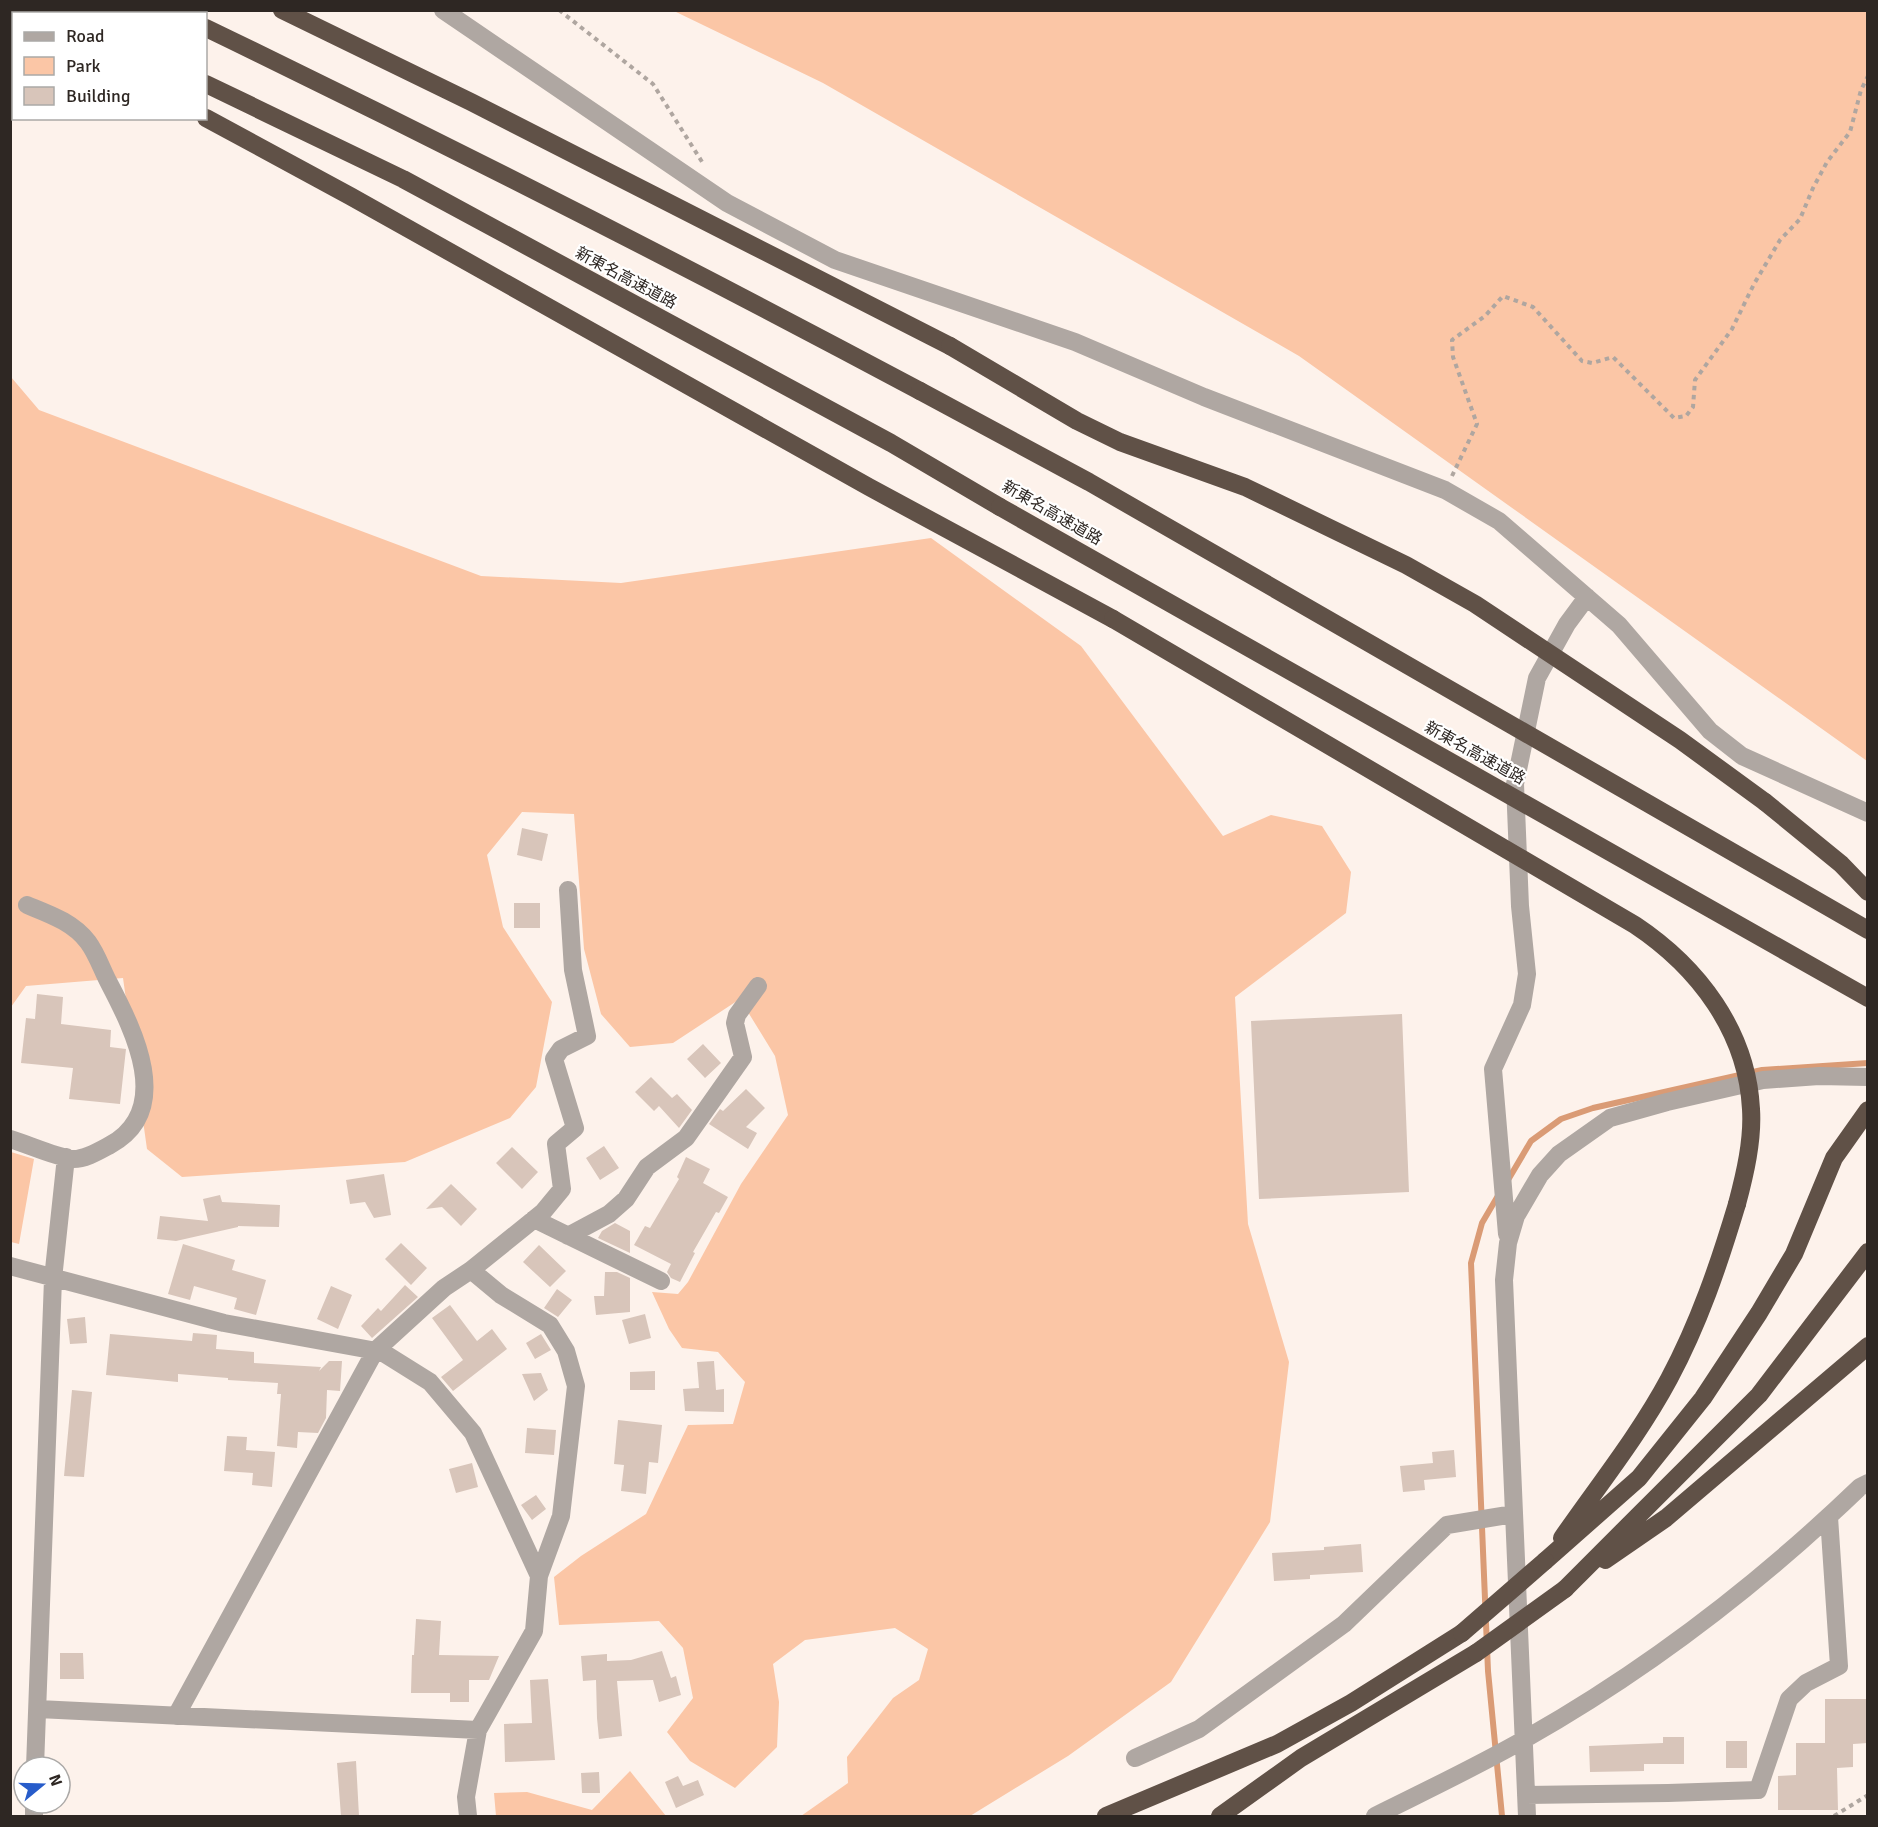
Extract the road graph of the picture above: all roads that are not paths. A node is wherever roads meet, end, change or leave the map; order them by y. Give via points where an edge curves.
1 (282, 10) edge
2 (443, 10) edge
3 (207, 28) edge
4 (207, 84) edge
5 (207, 119) edge
6 (1587, 597) junction
7 (1868, 813) edge
8 (568, 890) dead end
9 (1868, 892) edge
10 (27, 905) dead end
11 (1868, 930) edge
12 (758, 986) dead end
13 (1868, 998) edge
14 (1868, 1077) edge
15 (1868, 1110) edge
16 (10, 1139) edge
17 (66, 1157) junction
18 (534, 1219) junction
19 (567, 1236) junction
20 (1508, 1243) junction
21 (1868, 1252) edge
22 (10, 1266) edge
23 (471, 1270) junction
24 (53, 1279) junction
25 (661, 1281) dead end
26 (1868, 1346) edge
27 (375, 1351) junction
28 (1868, 1483) edge
29 (1514, 1514) junction
30 (1829, 1516) junction
31 (1545, 1561) junction
32 (539, 1576) junction
33 (1565, 1589) junction
34 (38, 1709) junction
35 (176, 1716) junction
36 (478, 1730) junction
37 (1524, 1740) junction
38 (36, 1755) edge
39 (1135, 1758) dead end
40 (1526, 1795) junction
41 (468, 1816) edge
42 (1106, 1816) edge
43 (1220, 1816) edge
44 (1375, 1816) edge
45 (1527, 1816) edge

1 - 9 highway, bridge via 950,346 1077,421 1120,442 1245,487 1406,565 1475,604 1680,740 1766,802 1842,864
2 - 6 street via 727,203 835,260 1075,342 1204,397 1445,490 1499,521
3 - 11 highway, bridge via 733,291 1089,482
4 - 13 highway, 新東名高速道路, bridge via 403,179 880,437
5 - 31 highway, bridge via 1113,619 1635,925 1673,954 1713,1000 1742,1058 1751,1110 1749,1146 1737,1204 1711,1284 1669,1379
6 - 7 street via 1619,625 1710,731 1726,744 1742,756
6 - 20 street via 1537,678 1515,784 1527,974 1522,1005 1493,1069
8 - 18 street via 573,970 587,1036 561,1049 554,1059 575,1128 556,1144 562,1189
10 - 17 street via 62,918 88,942 125,1012 142,1062 145,1098 136,1123 119,1140 93,1154
12 - 19 street via 735,1023 743,1058 686,1138 647,1167 626,1199 609,1214
14 - 20 street via 1763,1080 1610,1118 1559,1154 1540,1175 1516,1216
15 - 31 highway via 1834,1158 1794,1254 1727,1361 1639,1478
16 - 17 street
17 - 24 street
18 - 19 street
18 - 23 street
19 - 25 street
20 - 29 street via 1504,1280
21 - 33 highway via 1758,1395
22 - 24 street
23 - 27 street via 444,1288
23 - 32 street via 501,1295 550,1325 567,1351 576,1386 561,1516
24 - 27 street via 224,1323
24 - 34 street
26 - 33 highway via 1666,1518
27 - 32 street via 430,1382 473,1433
27 - 35 street
28 - 30 street
29 - 37 street
29 - 39 street via 1447,1525 1335,1631 1199,1729
30 - 37 street via 1745,1590 1675,1642
30 - 40 street via 1839,1666 1806,1683 1789,1699 1758,1790
31 - 42 highway, bridge via 1462,1633 1351,1703 1277,1743
32 - 36 street via 534,1631
33 - 43 highway, bridge via 1476,1653 1301,1758
34 - 35 street
34 - 38 street
35 - 36 street
36 - 41 street via 466,1797
37 - 40 street
37 - 44 street
40 - 45 street

